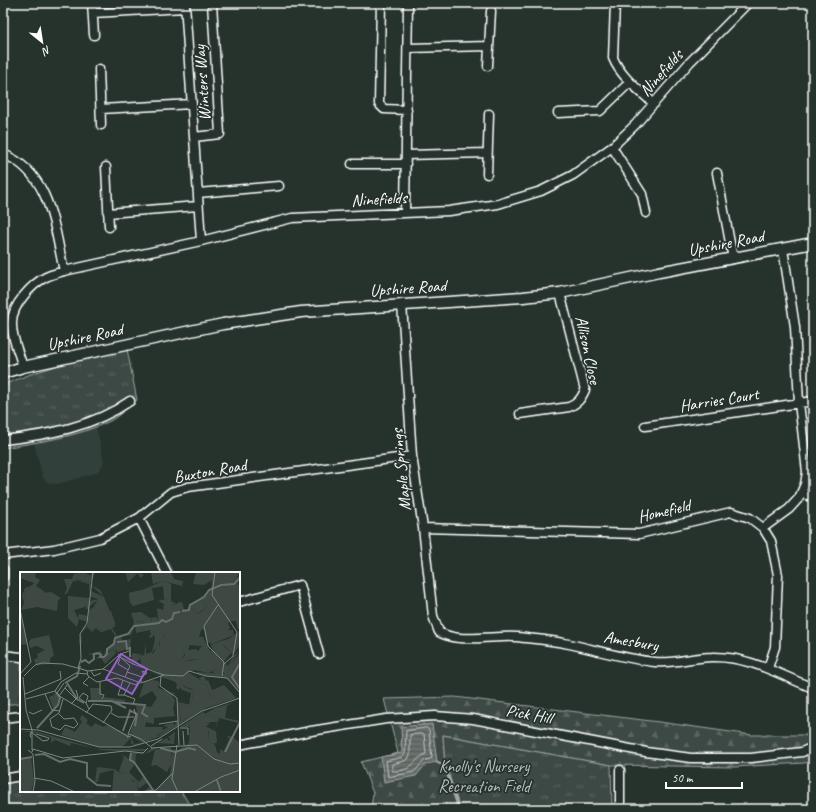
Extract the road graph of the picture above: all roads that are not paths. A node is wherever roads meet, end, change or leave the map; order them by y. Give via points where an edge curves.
1 (92, 3) edge
2 (212, 3) edge
3 (381, 3) edge
4 (408, 3) edge
5 (615, 3) edge
6 (748, 3) edge
7 (185, 5) edge
8 (491, 12) dead end
9 (93, 13) junction
10 (94, 35) dead end
11 (489, 46) junction
12 (408, 48) junction
13 (488, 66) dead end
14 (99, 69) dead end
15 (630, 82) junction
16 (192, 104) junction
17 (654, 104) junction
18 (101, 109) junction
19 (407, 110) junction
20 (558, 113) dead end
21 (489, 114) dead end
22 (101, 125) dead end
23 (194, 137) junction
24 (612, 147) junction
25 (487, 153) junction
26 (3, 154) edge
27 (406, 155) junction
28 (352, 164) dead end
29 (406, 164) junction
30 (106, 167) dead end
31 (717, 173) dead end
32 (487, 174) dead end
33 (279, 186) dead end
34 (198, 193) junction
35 (198, 206) junction
36 (108, 213) junction
37 (405, 213) junction
38 (646, 213) dead end
39 (110, 228) dead end
40 (201, 241) junction
41 (813, 243) edge
42 (783, 249) junction
43 (733, 258) junction
44 (64, 271) junction
45 (560, 293) junction
46 (402, 304) junction
47 (22, 367) junction
48 (4, 374) edge
49 (130, 401) dead end
50 (813, 401) edge
51 (799, 403) junction
52 (520, 414) dead end
53 (645, 426) dead end
54 (3, 440) edge
55 (412, 456) junction
56 (801, 494) junction
57 (813, 496) edge
58 (138, 518) junction
59 (423, 528) junction
60 (763, 528) junction
61 (3, 555) edge
62 (3, 569) edge
63 (166, 572) edge
64 (3, 577) edge
65 (240, 602) edge
66 (439, 632) joint
67 (319, 654) dead end
68 (3, 655) edge
69 (20, 657) edge
70 (768, 668) junction
71 (813, 688) edge
72 (20, 716) edge
73 (3, 718) edge
74 (240, 745) edge
75 (813, 748) edge
76 (620, 770) dead end
77 (20, 776) edge
78 (3, 779) edge
79 (620, 809) edge

1 - 9 street
2 - 23 street, Winters Way via 220,134
3 - 19 street via 379,104 384,108
4 - 12 street
5 - 15 street via 613,58 616,66
6 - 17 street, Ninefields via 689,63
7 - 9 street
7 - 16 street, Winters Way
8 - 11 street
9 - 10 street
11 - 12 street
11 - 13 street
12 - 19 street
14 - 18 street
15 - 17 street
15 - 20 street via 600,111
16 - 18 street
16 - 23 street, Winters Way
17 - 24 street, Ninefields
18 - 22 street
19 - 27 street
21 - 25 street
23 - 34 street, Winters Way
24 - 37 street, Ninefields via 573,175 540,191 498,204 449,211
24 - 38 street via 642,194
25 - 27 street
25 - 32 street
26 - 44 street via 36,178 50,210
27 - 29 street
28 - 29 street
29 - 37 street
30 - 36 street
31 - 43 street
33 - 34 street
34 - 35 street, Winters Way
35 - 36 street
35 - 40 street, Winters Way
36 - 39 street
37 - 40 street, Ninefields via 292,218
40 - 44 street, Ninefields
41 - 42 street, Upshire Road
42 - 43 street, Upshire Road
42 - 51 street via 795,327
43 - 45 street, Upshire Road
44 - 47 street, Ninefields via 47,276 38,282 13,312 11,321
45 - 46 street, Upshire Road
45 - 52 street, Allison Close via 585,390 576,404 569,407
46 - 47 street, Upshire Road via 301,312 223,324
46 - 55 street, Maple Springs
47 - 48 street, Upshire Road
49 - 54 street via 118,409 63,430 36,437
50 - 51 street, Harries Court
51 - 53 street, Harries Court
51 - 56 street via 807,472
55 - 58 street, Buxton Road via 188,487 171,492
55 - 59 street, Maple Springs
56 - 57 street
56 - 60 street via 789,510
58 - 61 street, Buxton Road via 100,538 76,545
58 - 63 street
59 - 60 street, Homefield via 639,534 731,512 750,518
59 - 66 street, Maple Springs via 433,616
60 - 70 street, Homefield via 771,541 778,575 775,647
62 - 64 street
65 - 67 street via 300,585
66 - 70 street, Amesbury via 452,637 535,639 655,662 678,662 712,656 742,659
68 - 69 street
70 - 71 street, Amesbury
72 - 73 street
74 - 75 street, Pick Hill via 386,719 442,716 473,719 646,752 691,758 751,758 802,752
76 - 79 street
77 - 78 street

